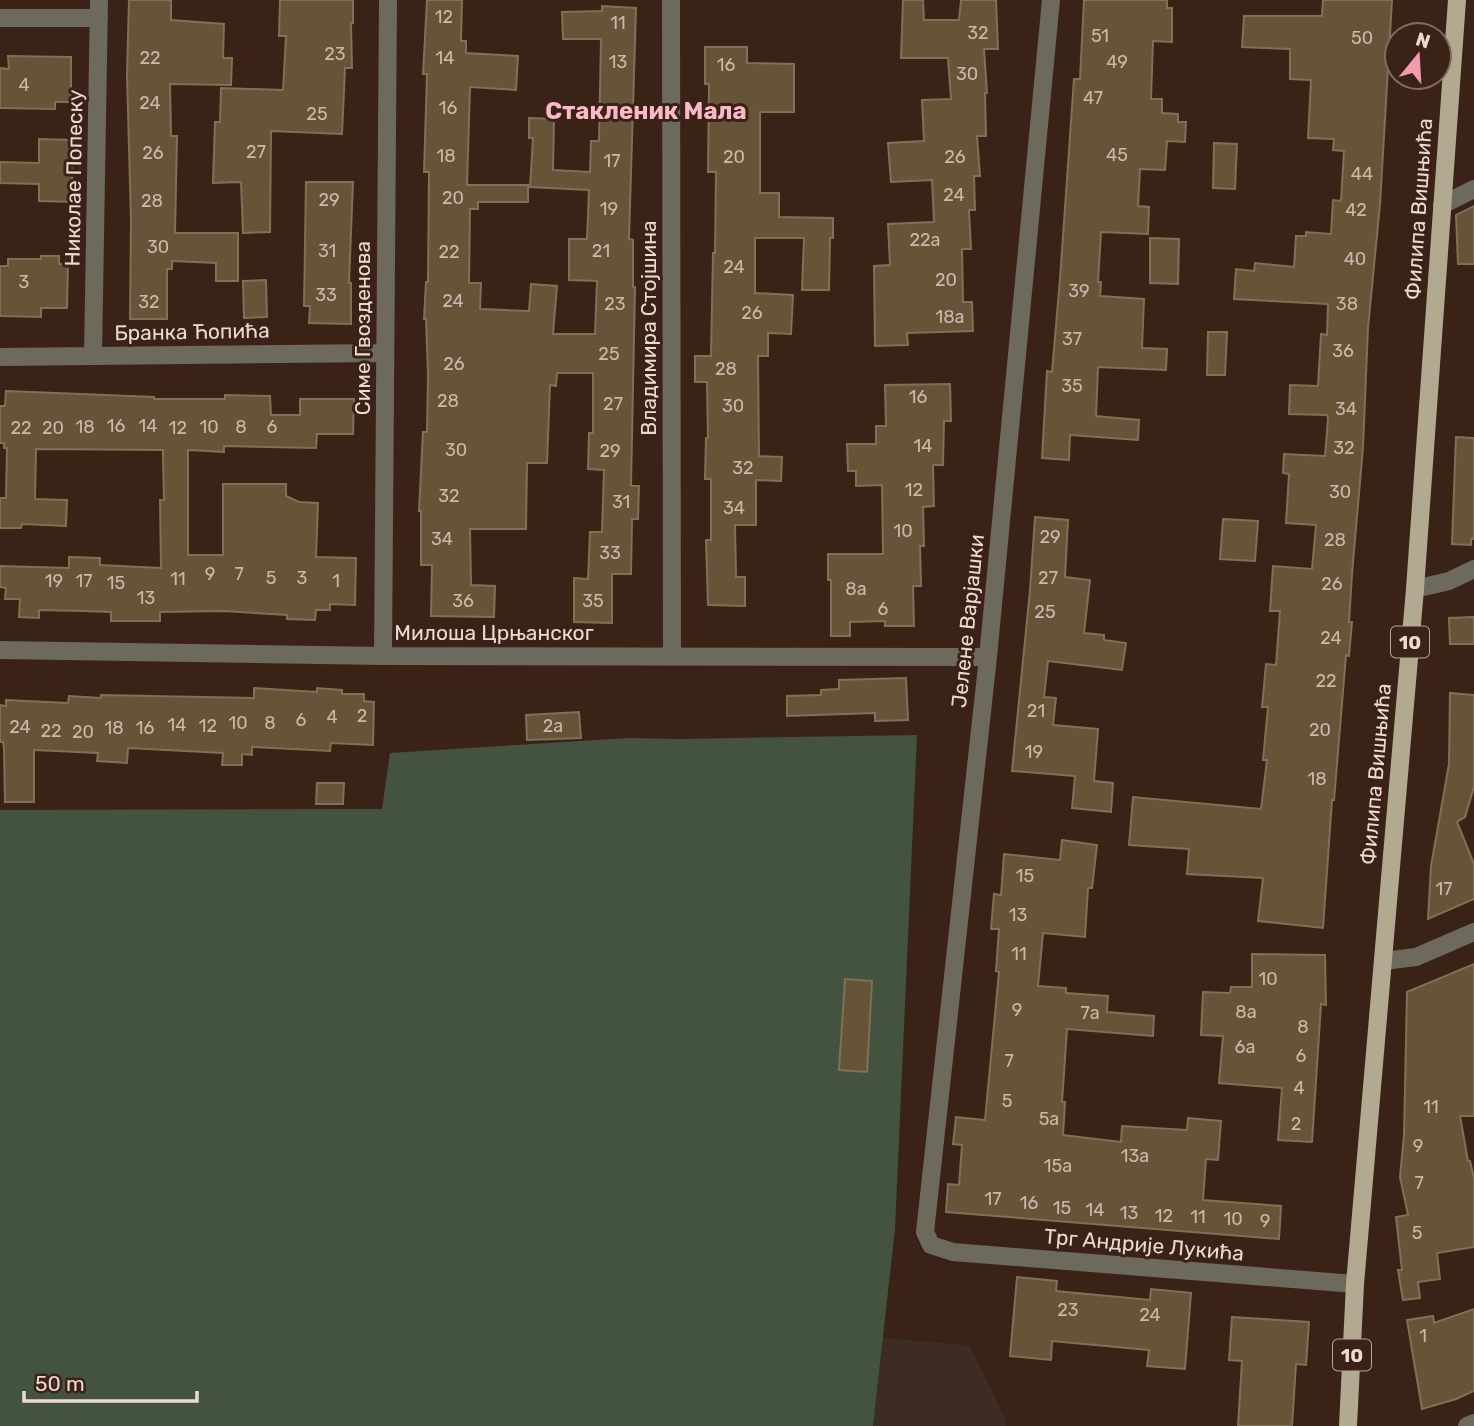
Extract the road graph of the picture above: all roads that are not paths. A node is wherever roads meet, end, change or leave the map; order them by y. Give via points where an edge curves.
1 (99, 0) edge
2 (388, 0) edge
3 (671, 0) edge
4 (1051, 0) edge
5 (1457, 0) edge
6 (0, 18) edge
7 (99, 18) junction
8 (1474, 189) edge
9 (1442, 205) junction
10 (385, 353) junction
11 (93, 356) junction
12 (0, 357) edge
13 (1474, 569) edge
14 (1415, 589) junction
15 (0, 650) edge
16 (383, 656) junction
17 (672, 656) junction
18 (988, 657) junction
19 (1474, 932) edge
20 (1382, 961) junction
21 (931, 1245) joint
22 (1355, 1284) junction
23 (1474, 1423) edge
24 (1348, 1426) edge
25 (1467, 1426) edge

1 - 7 street, Николае Попеску
2 - 10 street, Симе Гвозденова
3 - 17 street, Владимира Стојшина
4 - 18 street, Јелене Варјашки
5 - 9 main road, Филипа Вишњића / 10
6 - 7 street
7 - 11 street, Николае Попеску
8 - 9 street
9 - 14 main road, Филипа Вишњића / 10
10 - 11 street, Бранка Ћопића
10 - 16 street, Симе Гвозденова
11 - 12 street, Бранка Ћопића
13 - 14 street
14 - 20 main road, Филипа Вишњића / 10
15 - 16 street, Милоша Црњанског
16 - 17 street, Милоша Црњанског
17 - 18 street, Милоша Црњанског
18 - 21 street, Јелене Варјашки via 925,1220
19 - 20 street via 1416,957
20 - 22 main road, Филипа Вишњића / 10
21 - 22 street, Трг Андрије Лукића via 953,1252
22 - 24 main road, Филипа Вишњића / 10
23 - 25 street

